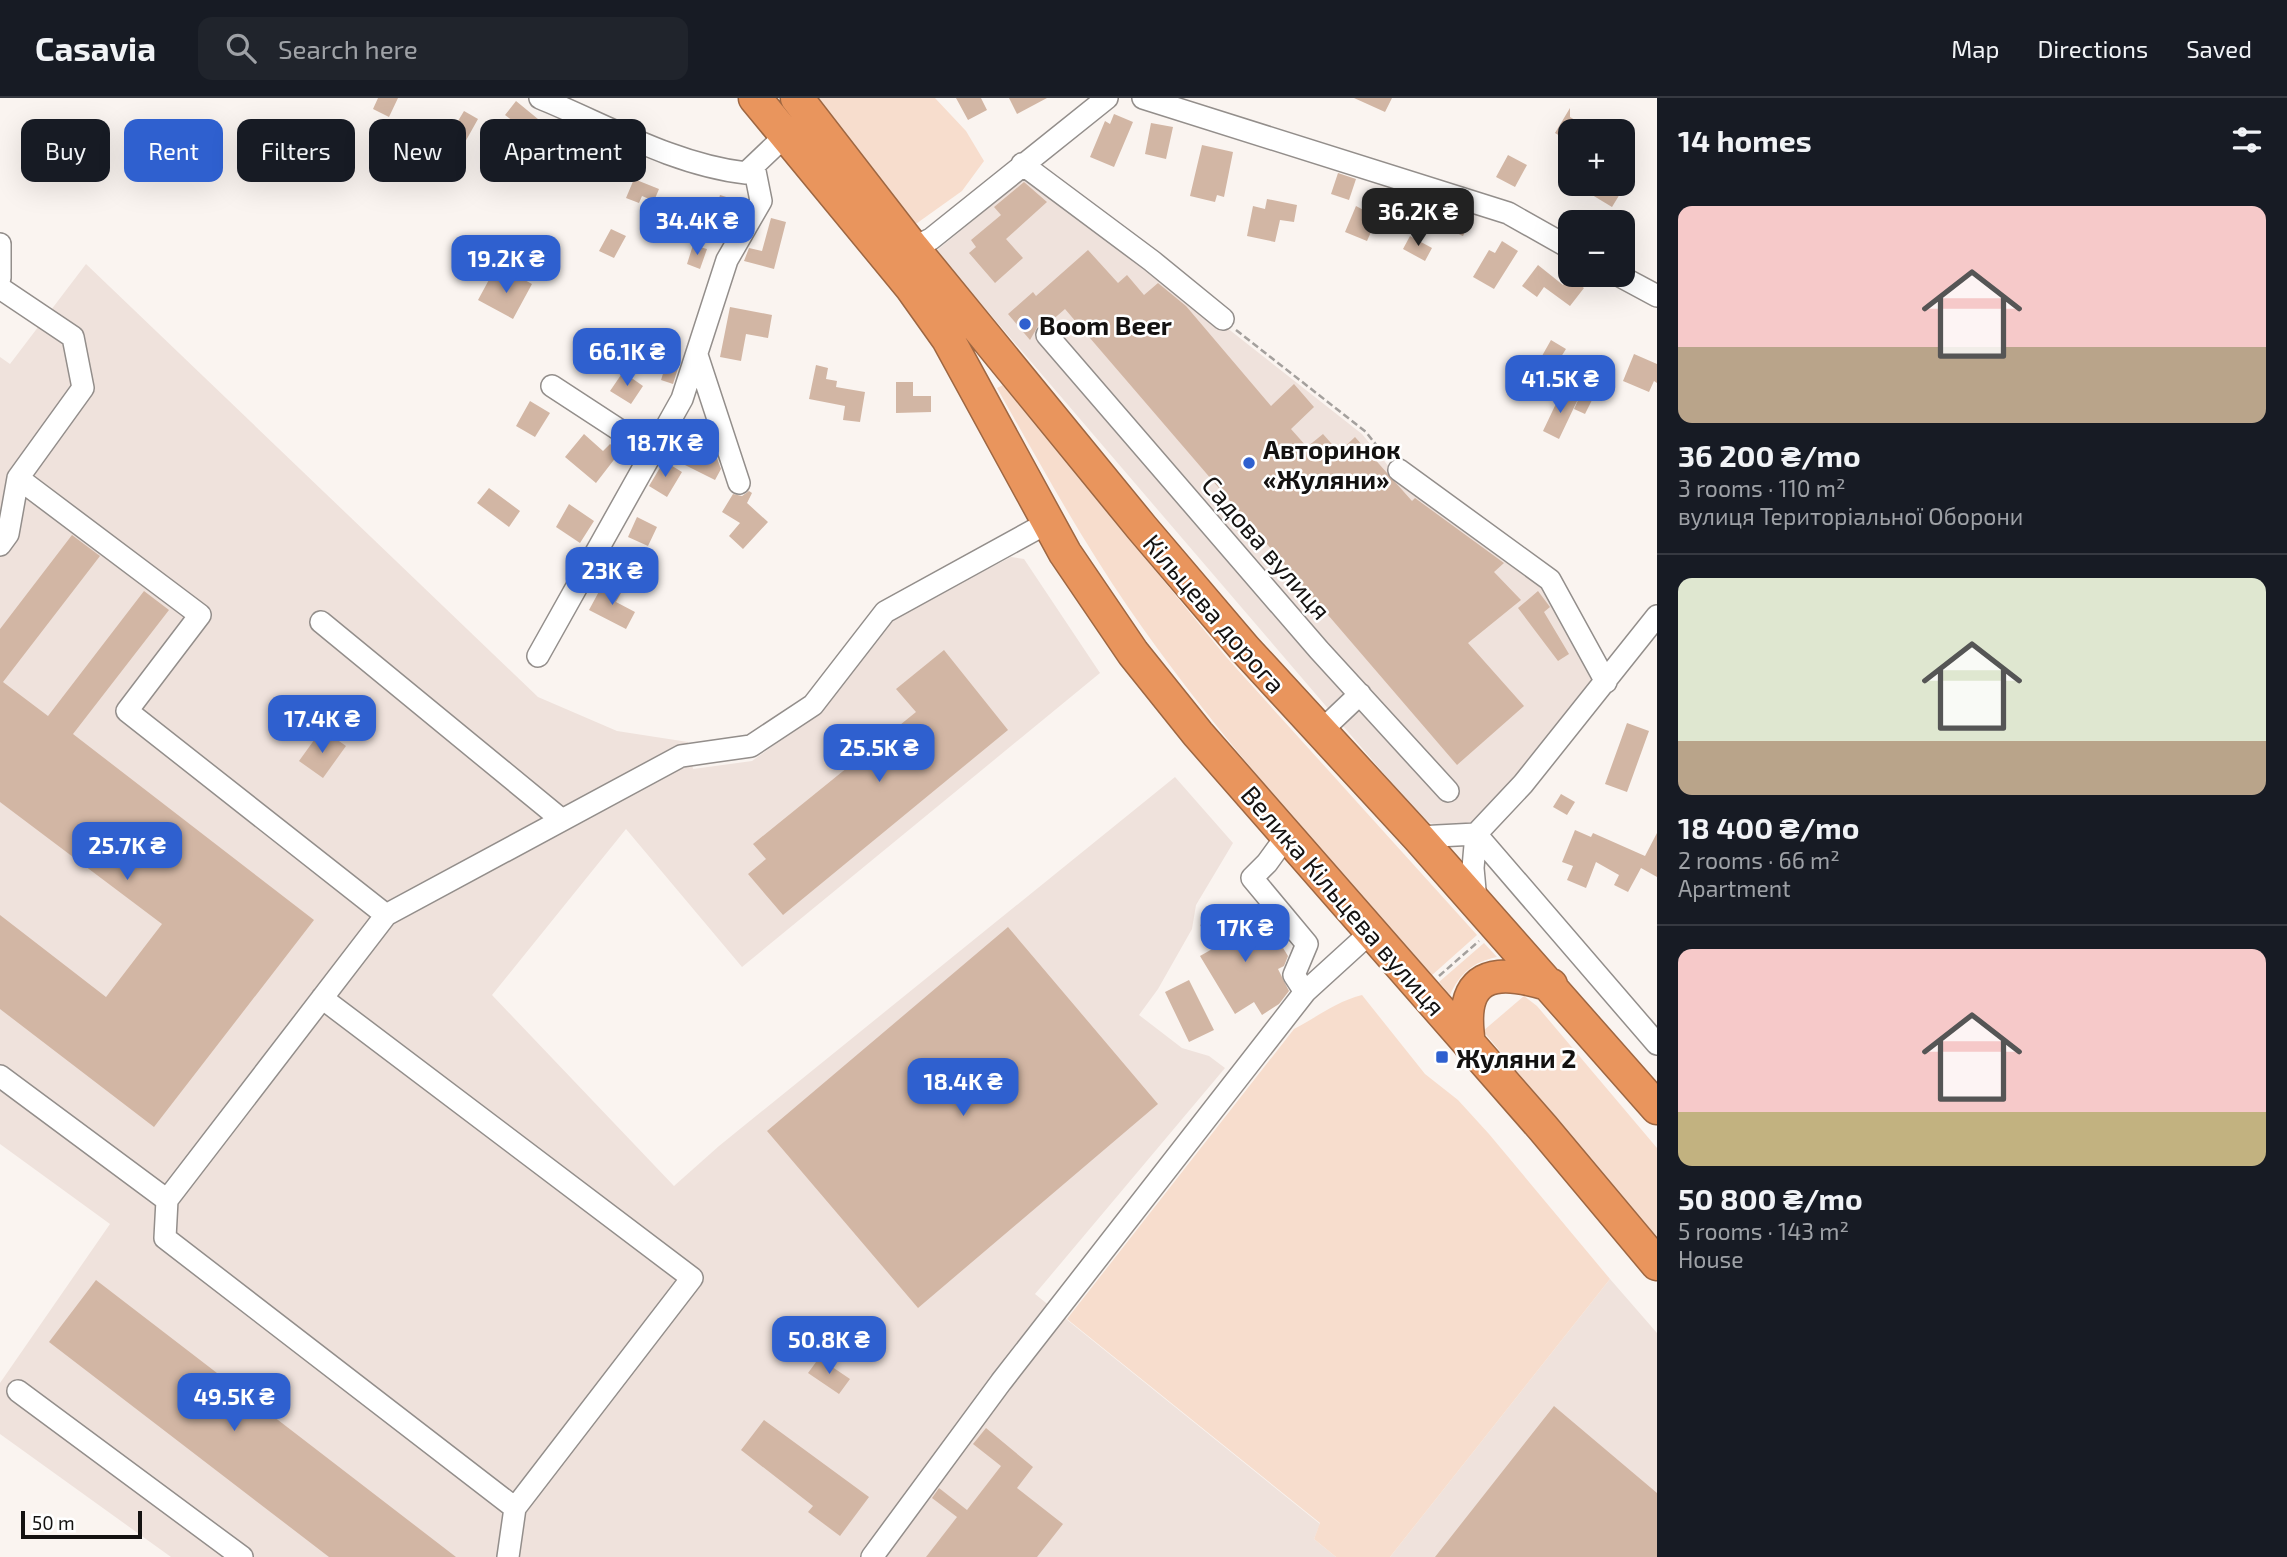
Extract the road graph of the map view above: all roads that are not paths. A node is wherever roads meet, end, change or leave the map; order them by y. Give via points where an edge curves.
1 (540, 98) edge
2 (755, 98) edge
3 (797, 98) edge
4 (1107, 98) edge
5 (1143, 98) edge
6 (786, 135) junction
7 (1022, 164) junction
8 (754, 166) junction
9 (1558, 241) edge
10 (1, 248) edge
11 (913, 248) junction
12 (0, 278) edge
13 (1635, 284) edge
14 (0, 288) edge
15 (1657, 296) edge
16 (1223, 319) road end
17 (1047, 335) dead end
18 (696, 355) junction
19 (552, 386) dead end
20 (653, 452) junction
21 (1399, 470) road end
22 (18, 478) junction
23 (739, 483) dead end
24 (1047, 523) junction
25 (0, 545) edge
26 (321, 622) dead end
27 (1654, 627) edge
28 (538, 656) dead end
29 (1606, 682) junction
30 (1360, 694) junction
31 (1320, 732) junction
32 (1448, 791) dead end
33 (562, 820) junction
34 (1287, 834) junction
35 (1476, 834) junction
36 (1418, 837) junction
37 (1476, 901) junction
38 (386, 915) junction
39 (1372, 931) junction
40 (1551, 985) junction
41 (1305, 992) junction
42 (322, 998) junction
43 (1469, 1044) junction
44 (1657, 1044) edge
45 (0, 1076) edge
46 (1657, 1108) edge
47 (167, 1200) junction
48 (1657, 1264) edge
49 (18, 1391) dead end
50 (515, 1508) junction
51 (242, 1557) edge
52 (508, 1557) edge
53 (872, 1557) edge

1 - 8 street via 692,162 746,173
2 - 6 highway
3 - 11 highway, Кільцева дорога
4 - 7 street
5 - 9 street via 1508,213
6 - 8 street
6 - 24 highway via 948,339
7 - 11 street via 931,239
7 - 16 street
8 - 18 street via 761,201 727,260
10 - 12 street
11 - 31 highway, Кільцева дорога via 1142,528
13 - 15 street
14 - 22 street via 73,337 83,388
17 - 30 street, Садова вулиця
18 - 20 street via 682,399
18 - 23 street
19 - 20 street
20 - 28 street
21 - 29 street via 1550,580
22 - 25 street via 8,534
22 - 38 street via 200,615 127,711
24 - 33 street via 885,612 813,705 751,746 681,756
24 - 34 highway, Велика Кільцева вулиця via 1133,653
26 - 33 street
27 - 29 street
29 - 35 street
30 - 31 street
30 - 32 street, Садова вулиця
31 - 36 highway, Кільцева дорога
33 - 38 street
34 - 39 highway, Велика Кільцева вулиця
34 - 41 street via 1252,878 1307,944 1294,975
35 - 36 street
35 - 37 street
35 - 44 street
36 - 37 highway, Кільцева дорога
37 - 40 highway, Кільцева дорога
38 - 42 street
39 - 41 street
39 - 43 highway, Велика Кільцева вулиця
40 - 43 highway via 1512,975 1486,980 1466,1007
40 - 46 highway, Кільцева дорога
41 - 53 street via 1001,1382
42 - 47 street
42 - 50 street via 692,1278
43 - 48 highway, Велика Кільцева вулиця
45 - 47 street
47 - 50 street via 165,1238
49 - 51 street
50 - 52 street

